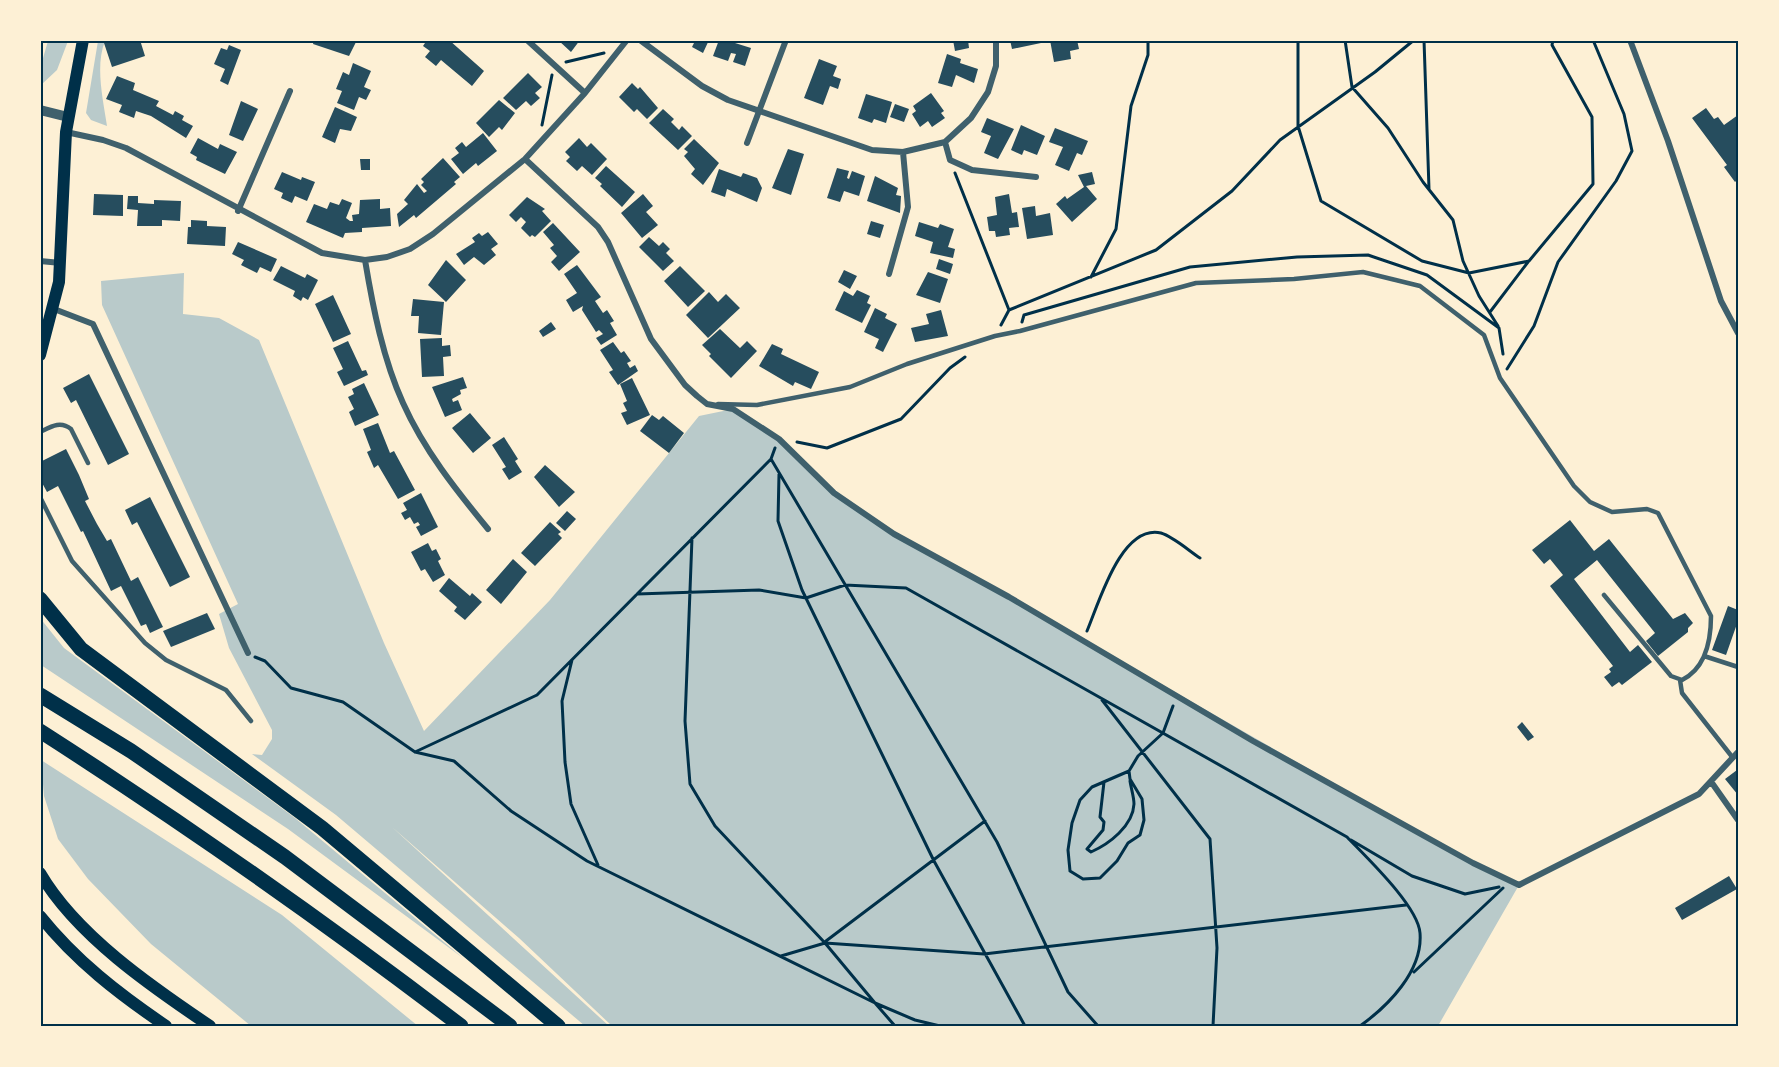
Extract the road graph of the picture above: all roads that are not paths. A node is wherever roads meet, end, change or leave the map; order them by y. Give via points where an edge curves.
1 (83, 40) edge
2 (527, 40) edge
3 (627, 40) edge
4 (640, 40) edge
5 (786, 40) edge
6 (996, 40) edge
7 (1630, 40) edge
8 (290, 92) dead end
9 (585, 93) junction
10 (40, 110) edge
11 (759, 111) junction
12 (69, 117) junction
13 (66, 132) junction
14 (945, 142) junction
15 (747, 143) dead end
16 (903, 152) junction
17 (525, 159) junction
18 (1036, 177) dead end
19 (238, 211) junction
20 (365, 260) junction
21 (40, 261) edge
22 (61, 262) junction
23 (889, 274) dead end
24 (54, 309) junction
25 (1738, 333) edge
26 (40, 355) edge
27 (707, 404) junction
28 (41, 431) edge
29 (88, 463) dead end
30 (40, 497) edge
31 (488, 530) dead end
32 (1604, 595) dead end
33 (40, 599) edge
34 (248, 653) road end
35 (1704, 656) junction
36 (1738, 667) edge
37 (1680, 680) junction
38 (40, 694) edge
39 (251, 721) dead end
40 (40, 731) edge
41 (1738, 752) edge
42 (1733, 758) junction
43 (1712, 783) junction
44 (1738, 820) edge
45 (40, 873) edge
46 (40, 915) edge
47 (166, 1026) edge
48 (210, 1026) edge
49 (461, 1026) edge
50 (510, 1026) edge
51 (558, 1026) edge

1 - 12 main road
2 - 9 street
3 - 9 street
4 - 11 street via 702,86
5 - 11 street
6 - 14 street via 996,66 988,92 971,118
7 - 25 street via 1721,301
8 - 19 street
9 - 17 street
10 - 12 street
11 - 15 street
11 - 16 street via 872,150
12 - 13 main road
13 - 19 street via 126,148
13 - 22 main road
14 - 16 street
14 - 18 street via 950,160 972,170
16 - 23 street via 908,207
17 - 20 street via 434,234 387,258
17 - 27 street via 598,227 651,339 685,385
19 - 20 street via 322,254
20 - 31 street via 388,361 403,403 448,480
21 - 22 street
22 - 24 main road
24 - 26 main road
24 - 34 street via 93,324
27 - 35 lane via 758,405 850,387 995,336 1196,283 1363,272 1420,286 1484,335 1500,378 1574,486 1590,502 1612,512 1647,509 1658,513 1711,616 1711,634
27 - 43 street via 733,409 779,439 834,493 894,534 1452,851 1519,885 1699,794
28 - 29 lane via 66,425
30 - 39 lane via 72,561 145,643 166,660 226,690
32 - 37 lane via 1671,676
33 - 51 highway via 81,649 322,828
35 - 36 lane
35 - 37 lane via 1697,670
37 - 42 lane via 1682,693
38 - 50 highway via 285,857
40 - 49 highway via 277,891
41 - 42 street
42 - 43 street
43 - 44 street
45 - 48 main road via 78,921 117,959
46 - 47 main road via 100,979

